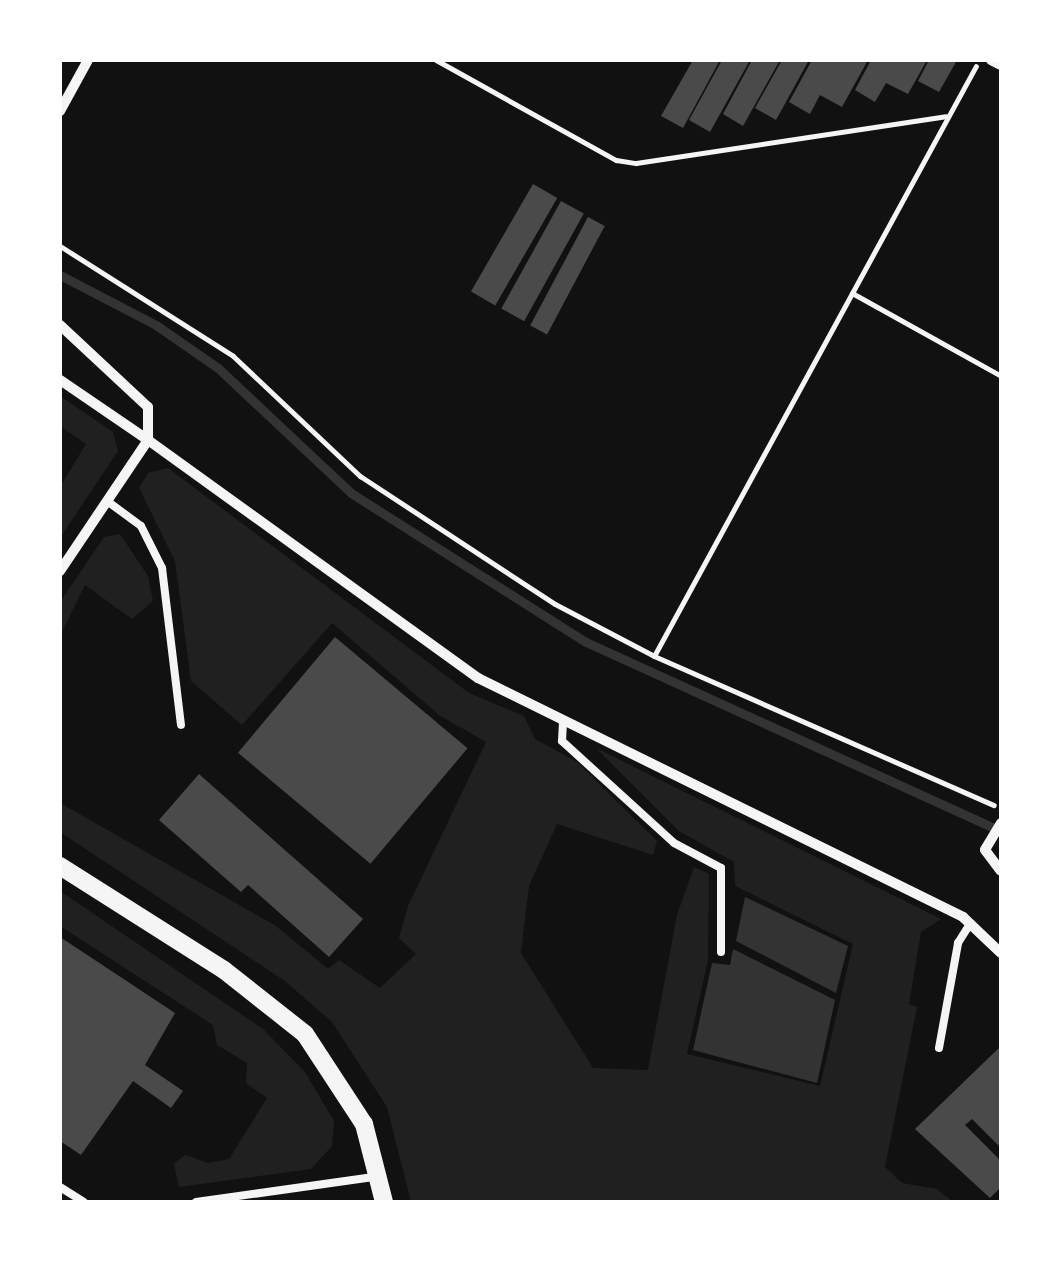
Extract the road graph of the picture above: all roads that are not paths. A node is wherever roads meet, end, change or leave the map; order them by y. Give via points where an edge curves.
1 (88, 60) edge
2 (991, 60) edge
3 (1001, 65) edge
4 (60, 111) edge
5 (60, 325) edge
6 (60, 380) edge
7 (148, 440) junction
8 (107, 500) junction
9 (60, 570) edge
10 (563, 722) junction
11 (181, 725) dead end
12 (1001, 823) edge
13 (60, 866) edge
14 (1001, 871) edge
15 (970, 924) junction
16 (722, 952) dead end
17 (1001, 953) edge
18 (939, 1048) dead end
19 (380, 1177) junction
20 (60, 1187) edge
21 (84, 1202) edge
22 (196, 1202) edge
23 (384, 1202) edge

1 - 4 street
2 - 3 street
5 - 7 street via 148,407
6 - 7 street
7 - 8 street
7 - 10 street via 478,678
8 - 9 street
8 - 11 lane via 141,526 162,568
10 - 15 street
10 - 16 lane via 562,742 674,843 721,868
12 - 14 street via 986,850
13 - 19 street via 224,970 305,1034 364,1124
15 - 17 street
15 - 18 lane via 958,943
19 - 22 lane
19 - 23 street
20 - 21 lane

